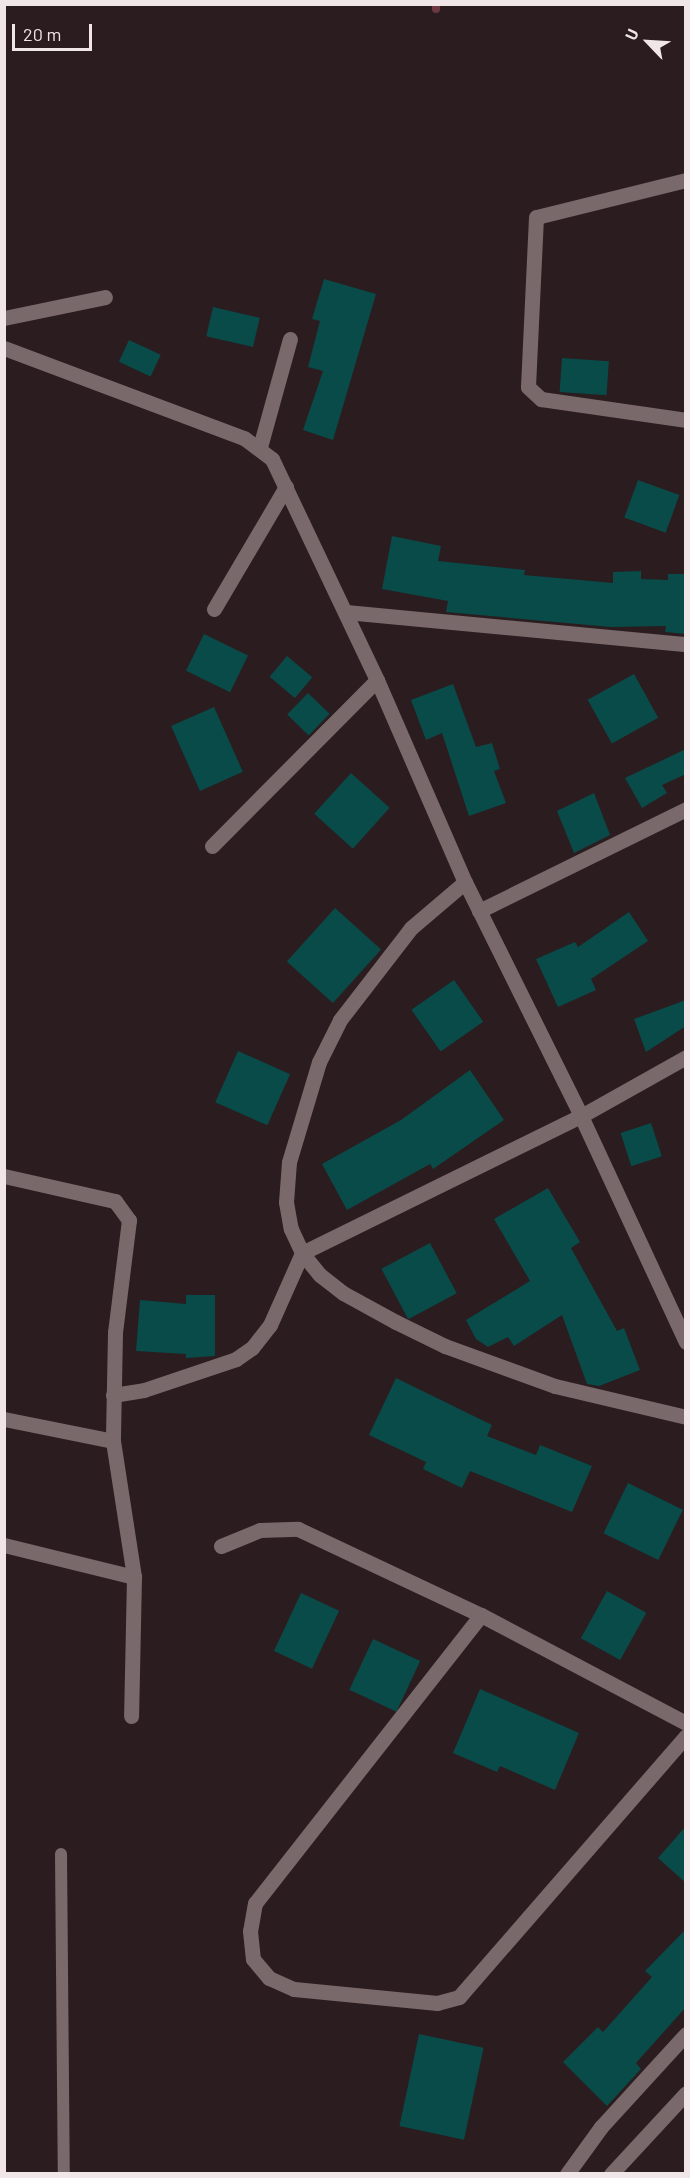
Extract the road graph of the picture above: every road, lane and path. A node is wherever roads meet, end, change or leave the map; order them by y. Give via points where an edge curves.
1 (686, 180) edge
2 (105, 297) dead end
3 (4, 318) edge
4 (290, 339) dead end
5 (4, 348) edge
6 (686, 420) edge
7 (260, 447) junction
8 (286, 487) junction
9 (214, 609) dead end
10 (346, 612) junction
11 (686, 644) edge
12 (377, 680) junction
13 (686, 809) edge
14 (212, 846) dead end
15 (465, 882) junction
16 (479, 911) junction
17 (686, 1057) edge
18 (581, 1116) junction
19 (4, 1176) edge
20 (302, 1253) junction
21 (686, 1342) edge
22 (113, 1395) junction
23 (686, 1417) edge
24 (4, 1419) edge
25 (112, 1441) junction
26 (4, 1545) edge
27 (221, 1546) dead end
28 (134, 1577) junction
29 (481, 1615) junction
30 (130, 1716) dead end
31 (686, 1724) edge
32 (686, 1736) edge
33 (61, 1854) dead end
34 (686, 2034) edge
35 (686, 2093) edge
36 (64, 2174) edge
37 (567, 2174) edge
38 (611, 2174) edge

1 - 6 street via 536,218 528,387 541,399
2 - 3 street
4 - 7 street
5 - 7 street
7 - 8 street via 272,459
8 - 9 street
8 - 10 street
10 - 11 street
10 - 12 street
12 - 14 street
12 - 15 street
13 - 16 street
15 - 16 street
15 - 20 street via 411,928 379,965 340,1020 319,1062 289,1162 286,1202 291,1228
16 - 18 street
17 - 18 street
18 - 20 street
18 - 21 street
19 - 22 street via 115,1201 129,1220
20 - 22 street via 270,1325 252,1348 236,1359 144,1390
20 - 23 street via 343,1293 445,1346 555,1386
22 - 25 street
24 - 25 street
25 - 28 street
26 - 28 street
27 - 29 street via 260,1530 298,1529
28 - 30 street
29 - 31 street
29 - 32 street via 255,1903 250,1931 253,1959 269,1978 294,1989 437,2003 459,1997
33 - 36 lane
34 - 37 street via 601,2127
35 - 38 street

